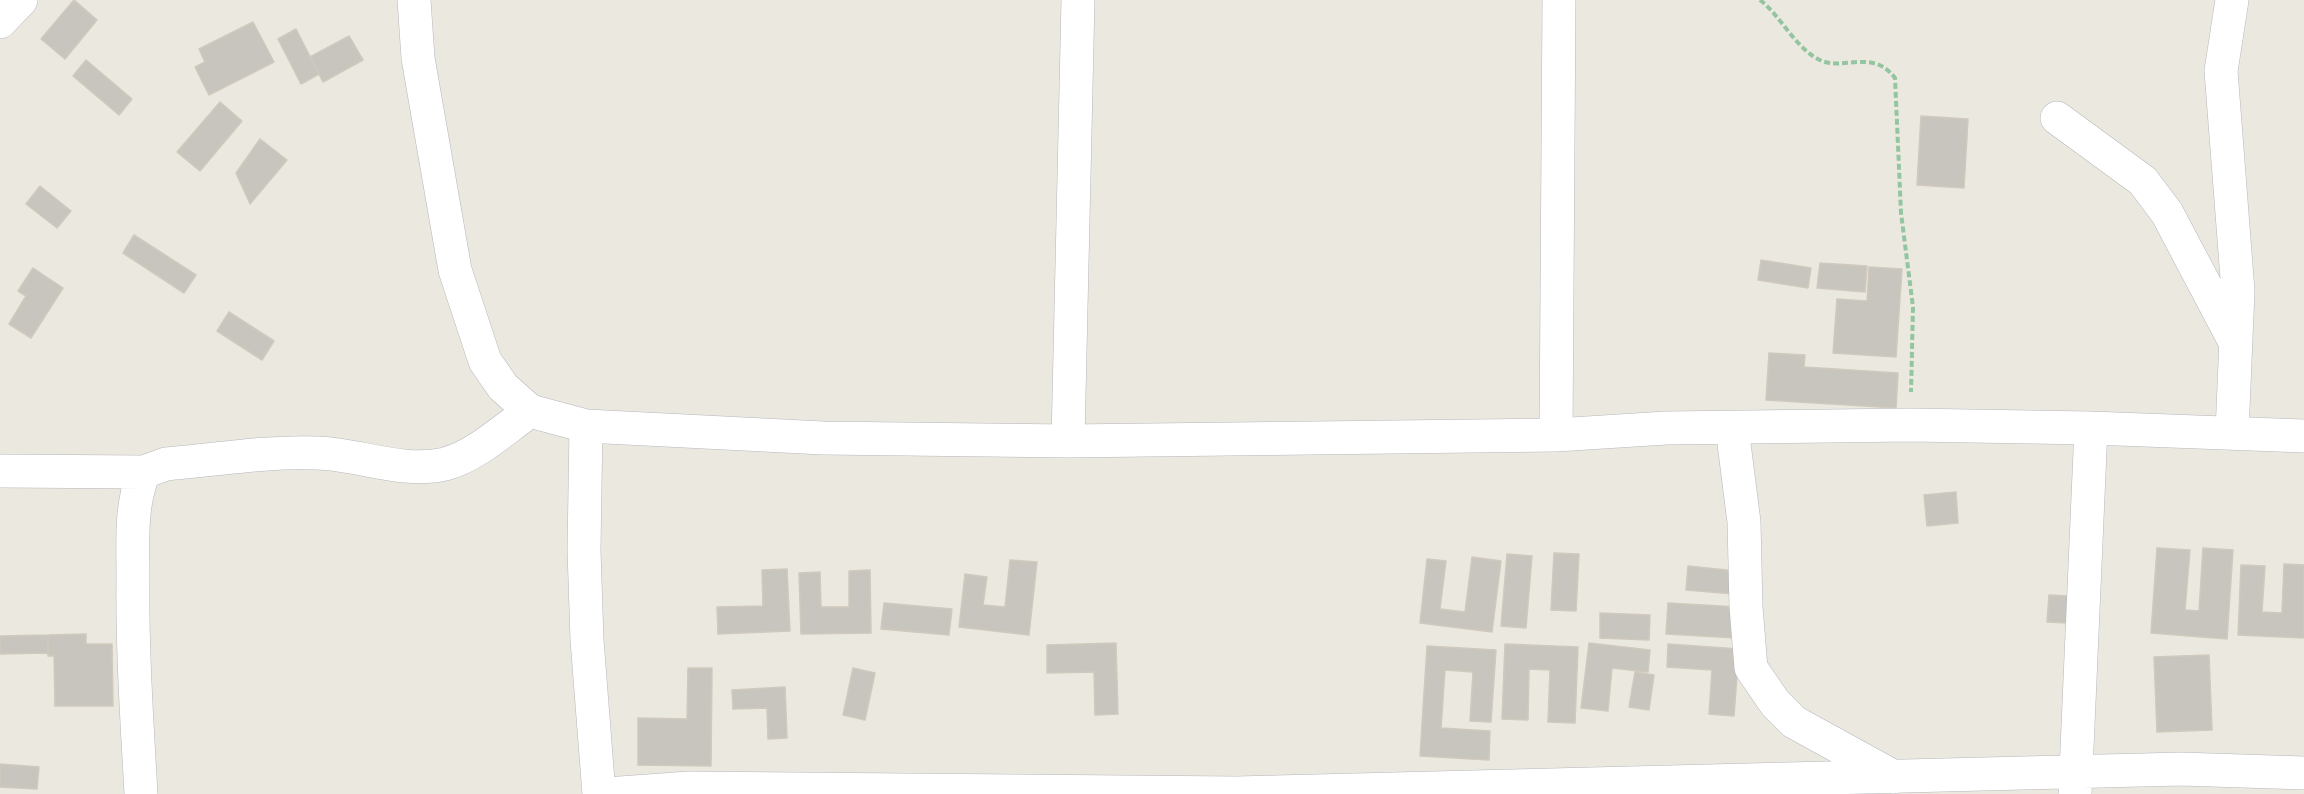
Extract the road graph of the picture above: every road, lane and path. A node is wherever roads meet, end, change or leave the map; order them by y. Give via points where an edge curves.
1 (21, 0) edge
2 (414, 0) edge
3 (1078, 0) edge
4 (1559, 0) edge
5 (1760, 0) edge
6 (2232, 0) edge
7 (0, 22) edge
8 (2057, 118) dead end
9 (2235, 342) junction
10 (530, 411) junction
11 (1911, 425) junction
12 (586, 426) junction
13 (1732, 428) junction
14 (2091, 428) junction
15 (2232, 433) junction
16 (1556, 435) junction
17 (2304, 436) edge
18 (1068, 441) junction
19 (0, 471) edge
20 (144, 472) junction
21 (2304, 773) edge
22 (1895, 777) junction
23 (2075, 783) edge
24 (926, 792) edge
25 (141, 794) edge
26 (599, 794) edge
27 (607, 794) edge

1 - 7 street
2 - 10 street via 418,58 455,270 485,361 503,387
3 - 18 street
4 - 16 street
5 - 11 path via 1774,11 1804,49 1824,62 1873,63 1889,69 1895,78 1901,213 1913,307
6 - 9 street via 2221,71 2238,291
8 - 9 street via 2143,181 2168,213
9 - 15 street
10 - 12 street
10 - 20 street via 462,458 444,464 392,464 316,453 166,464
11 - 13 street
11 - 14 street
12 - 18 street via 823,438
12 - 26 street via 586,629
13 - 16 street
13 - 22 street via 1744,522 1751,668 1794,722
14 - 15 street
14 - 23 street
15 - 17 street
16 - 18 street
19 - 20 street
20 - 25 street via 133,514 132,616
21 - 23 street via 2181,769
22 - 23 street
22 - 24 street via 1236,793
24 - 27 street via 689,788

